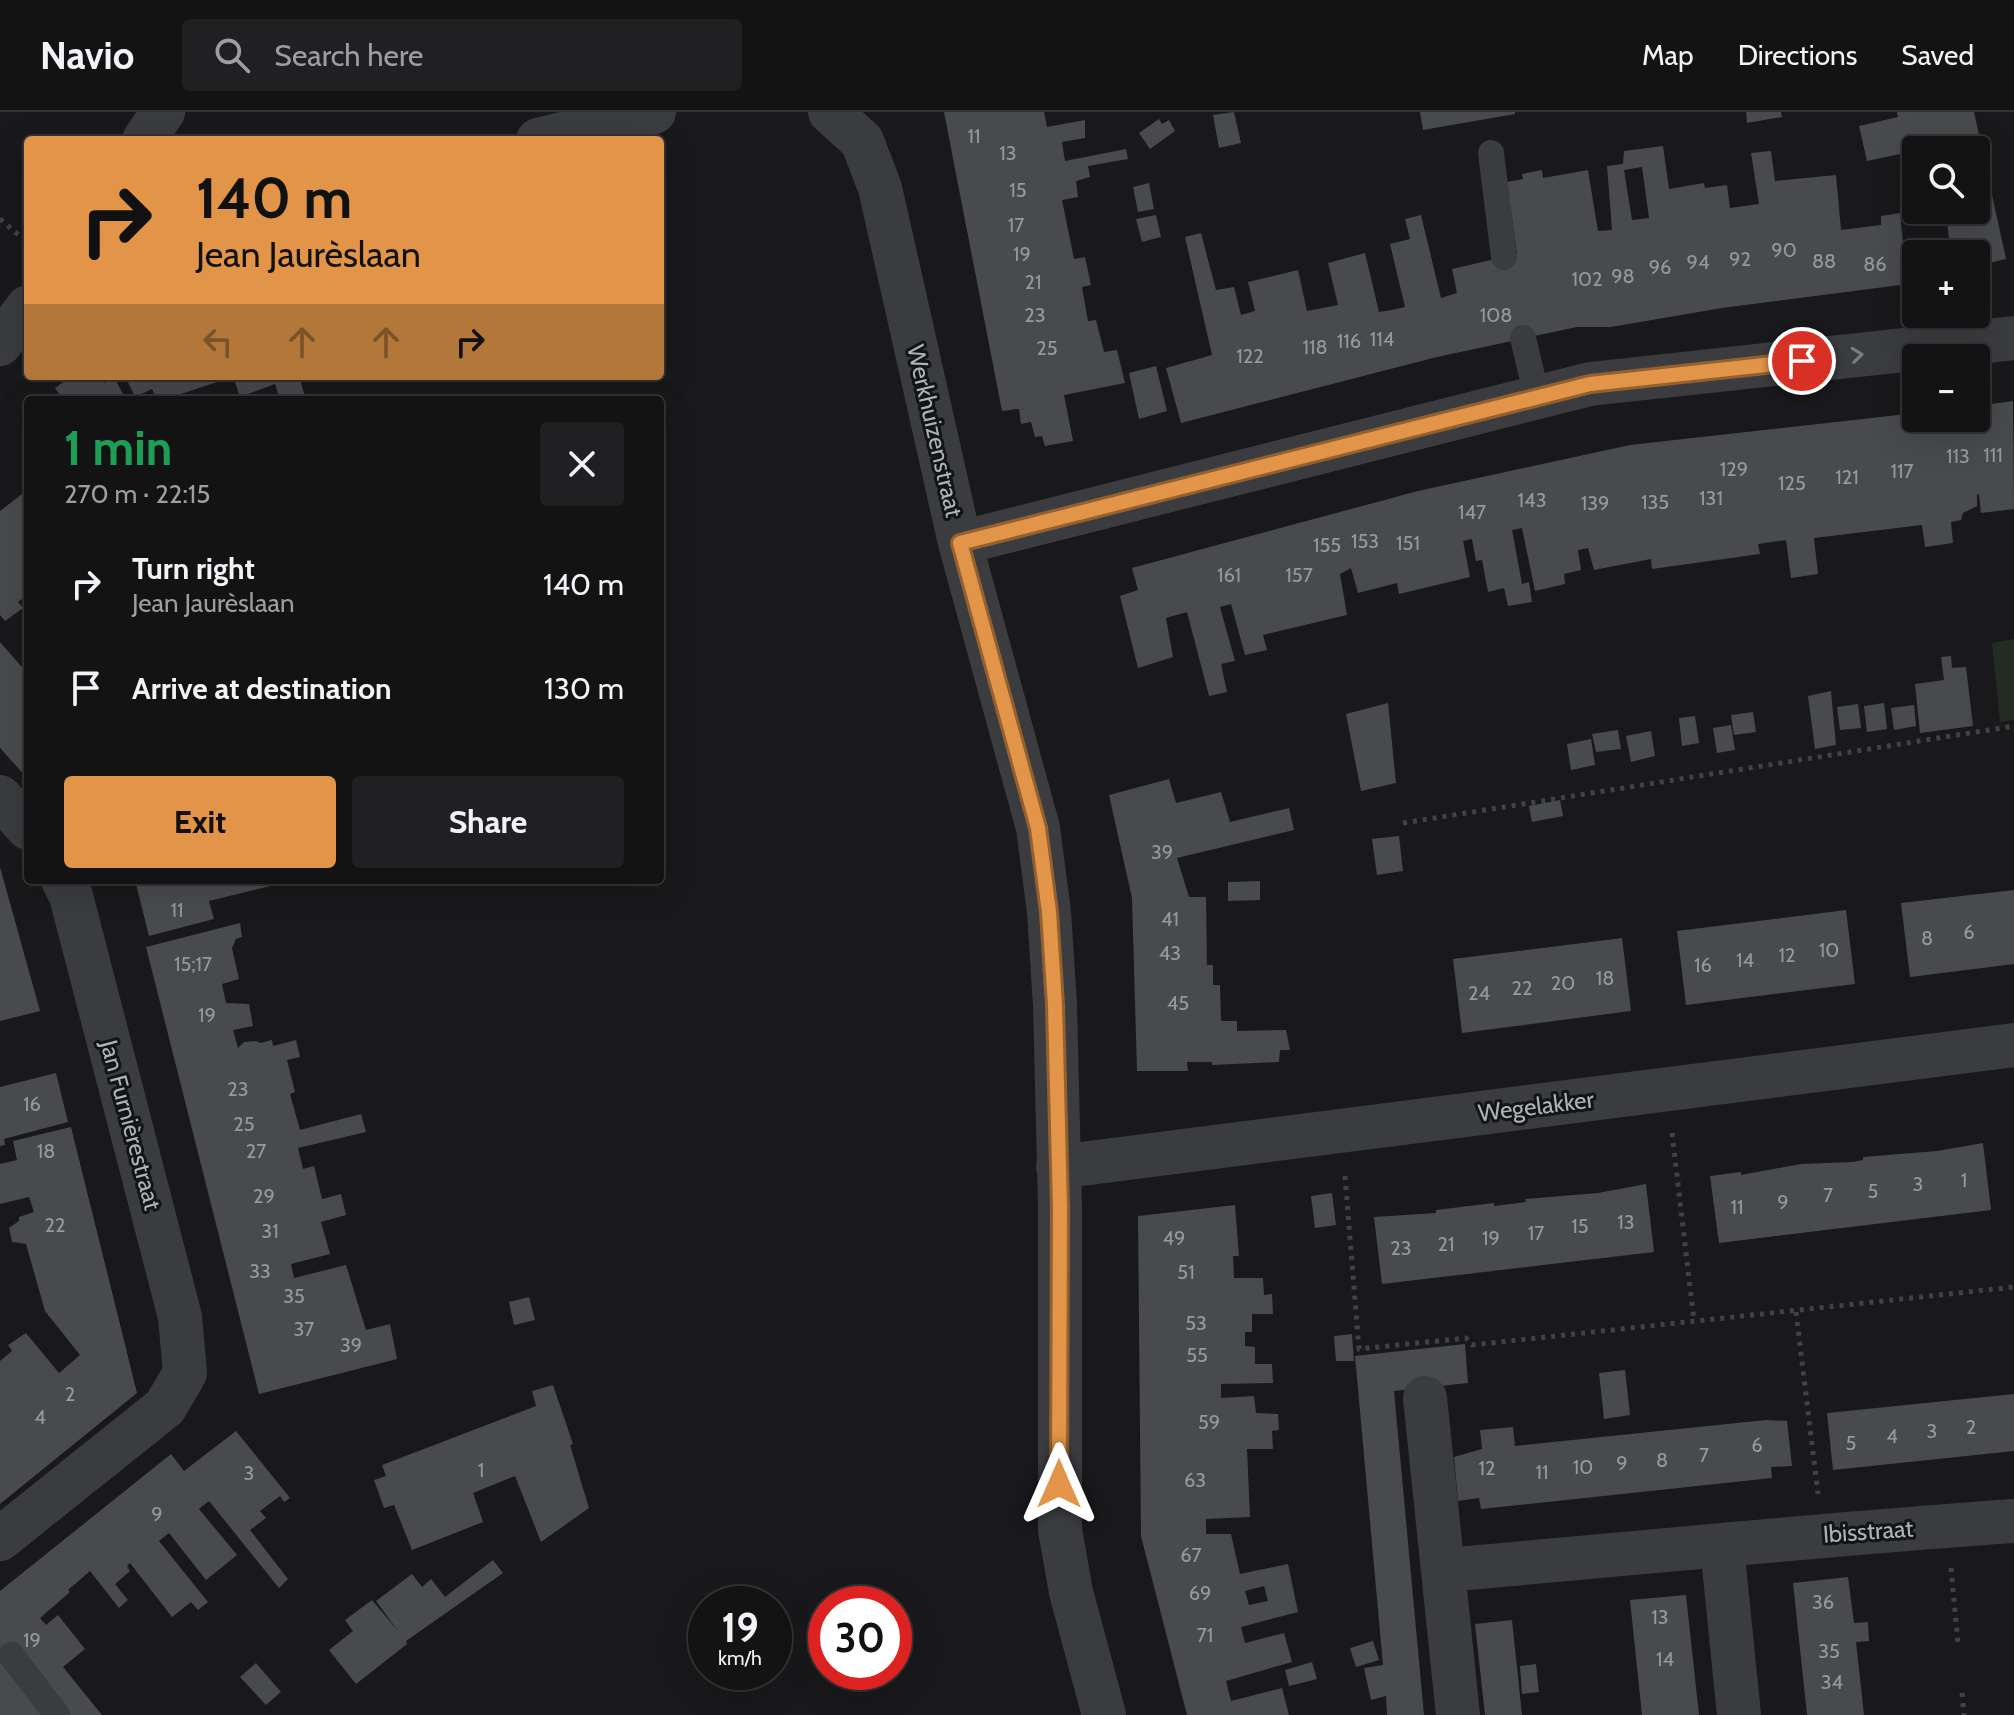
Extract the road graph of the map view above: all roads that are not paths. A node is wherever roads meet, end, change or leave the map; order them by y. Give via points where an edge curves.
1 (163, 112) edge
2 (654, 112) edge
3 (830, 112) edge
4 (147, 136) edge
5 (555, 136) edge
6 (1491, 153) dead end
7 (1504, 257) dead end
8 (24, 312) edge
9 (1523, 338) dead end
10 (2014, 338) edge
11 (0, 344) edge
12 (1537, 397) junction
13 (960, 543) junction
14 (0, 797) edge
15 (24, 824) edge
16 (65, 884) edge
17 (2014, 1045) edge
18 (1058, 1167) junction
19 (1425, 1398) dead end
20 (2014, 1521) edge
21 (0, 1539) edge
22 (1722, 1546) junction
23 (1443, 1570) junction
24 (11, 1655) dead end
25 (57, 1715) edge
26 (1104, 1715) edge
27 (1458, 1715) edge
28 (1739, 1715) edge

1 - 4 street
2 - 5 street
3 - 13 street, Werkhuizenstraat via 862,141 880,188
6 - 7 lane
8 - 11 street
9 - 12 lane
12 -> 10 street via 1590,384
12 - 13 street
13 - 18 street, Werkhuizenstraat via 1038,828 1055,1005
14 - 15 street
16 - 21 street, Jan Furnièrestraat via 180,1317 185,1373 165,1407
17 - 18 street, Wegelakker
18 - 26 street, Werkhuizenstraat via 1060,1530
19 - 23 street
20 - 22 street, Ibisstraat
22 - 23 street, Ibisstraat
22 - 28 street
23 - 27 street
24 - 25 lane

